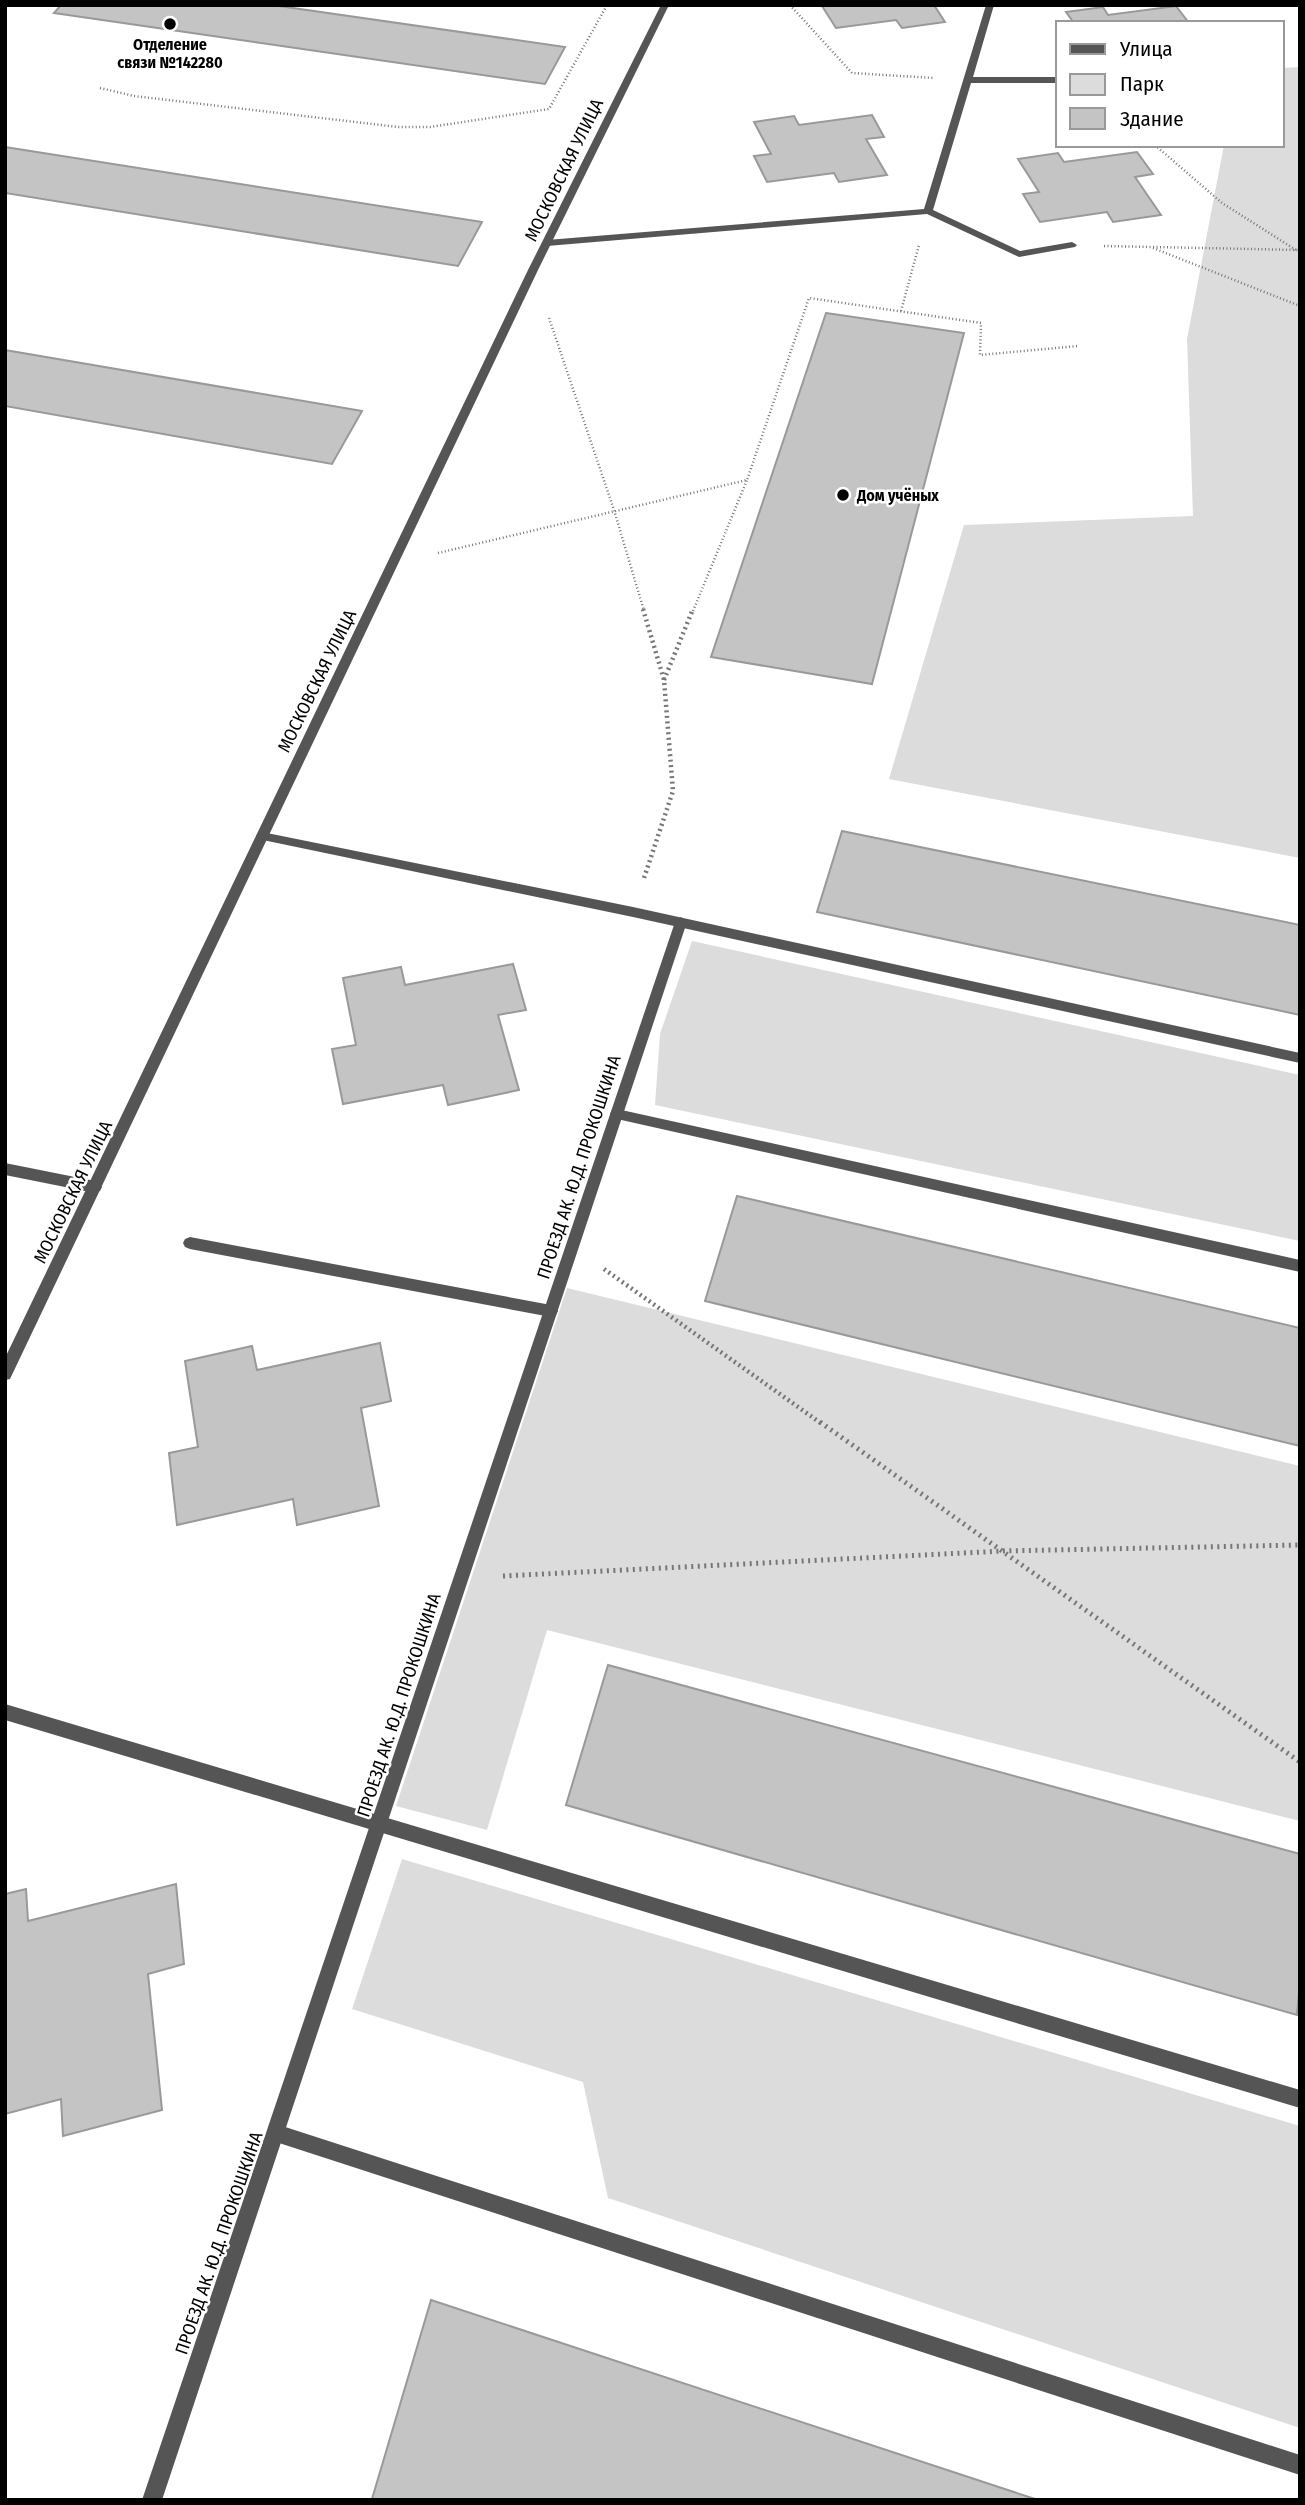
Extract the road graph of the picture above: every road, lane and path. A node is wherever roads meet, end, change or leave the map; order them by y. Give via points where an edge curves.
1 (607, 5) edge
2 (665, 5) edge
3 (790, 5) edge
4 (990, 5) edge
5 (968, 79) junction
6 (1056, 80) edge
7 (100, 88) dead end
8 (1158, 147) edge
9 (928, 211) junction
10 (547, 243) junction
11 (1072, 245) joint
12 (1149, 247) junction
13 (1298, 251) edge
14 (533, 271) junction
15 (1300, 306) edge
16 (901, 311) junction
17 (1078, 346) dead end
18 (747, 480) junction
19 (614, 510) junction
20 (393, 564) junction
21 (664, 680) junction
22 (262, 836) junction
23 (633, 912) junction
24 (681, 922) junction
25 (1300, 1058) edge
26 (617, 1114) junction
27 (5, 1168) edge
28 (94, 1187) junction
29 (190, 1243) dead end
30 (573, 1247) junction
31 (1300, 1266) edge
32 (551, 1311) junction
33 (5, 1374) edge
34 (1300, 1545) edge
35 (1003, 1551) junction
36 (462, 1575) junction
37 (5, 1712) edge
38 (1300, 1762) edge
39 (379, 1826) junction
40 (1300, 2099) edge
41 (276, 2133) junction
42 (1300, 2465) edge
43 (152, 2500) edge

1 - 7 path via 549,109 430,127 398,127 134,96
2 - 10 street, МОСКОВСКАЯ УЛИЦА
3 - 5 path via 852,73
4 - 5 street
5 - 6 street
5 - 9 street
8 - 13 path via 1222,203
9 - 10 street
9 - 11 street via 1019,254
9 - 16 path
10 - 14 street, МОСКОВСКАЯ УЛИЦА
11 - 12 path
12 - 13 path
12 - 15 path
14 - 19 path
14 - 20 street, МОСКОВСКАЯ УЛИЦА
16 - 17 path via 981,323 980,355
16 - 18 path via 809,298
18 - 19 path
18 - 21 path
19 - 20 path
19 - 21 path
20 - 22 street, МОСКОВСКАЯ УЛИЦА
21 - 23 path via 673,791
22 - 23 street
22 - 28 street, МОСКОВСКАЯ УЛИЦА
23 - 24 street
24 - 25 street
24 - 26 street, ПРОЕЗД АК. Ю.Д. ПРОКОШКИНА
26 - 30 street, ПРОЕЗД АК. Ю.Д. ПРОКОШКИНА
26 - 31 street
27 - 28 street
28 - 33 street, МОСКОВСКАЯ УЛИЦА
29 - 32 street
30 - 32 street, ПРОЕЗД АК. Ю.Д. ПРОКОШКИНА
30 - 35 path
32 - 36 street, ПРОЕЗД АК. Ю.Д. ПРОКОШКИНА
34 - 35 path
35 - 36 path
35 - 38 path
36 - 39 street, ПРОЕЗД АК. Ю.Д. ПРОКОШКИНА
37 - 39 street
39 - 40 street
39 - 41 street, ПРОЕЗД АК. Ю.Д. ПРОКОШКИНА
41 - 42 street
41 - 43 street, ПРОЕЗД АК. Ю.Д. ПРОКОШКИНА

